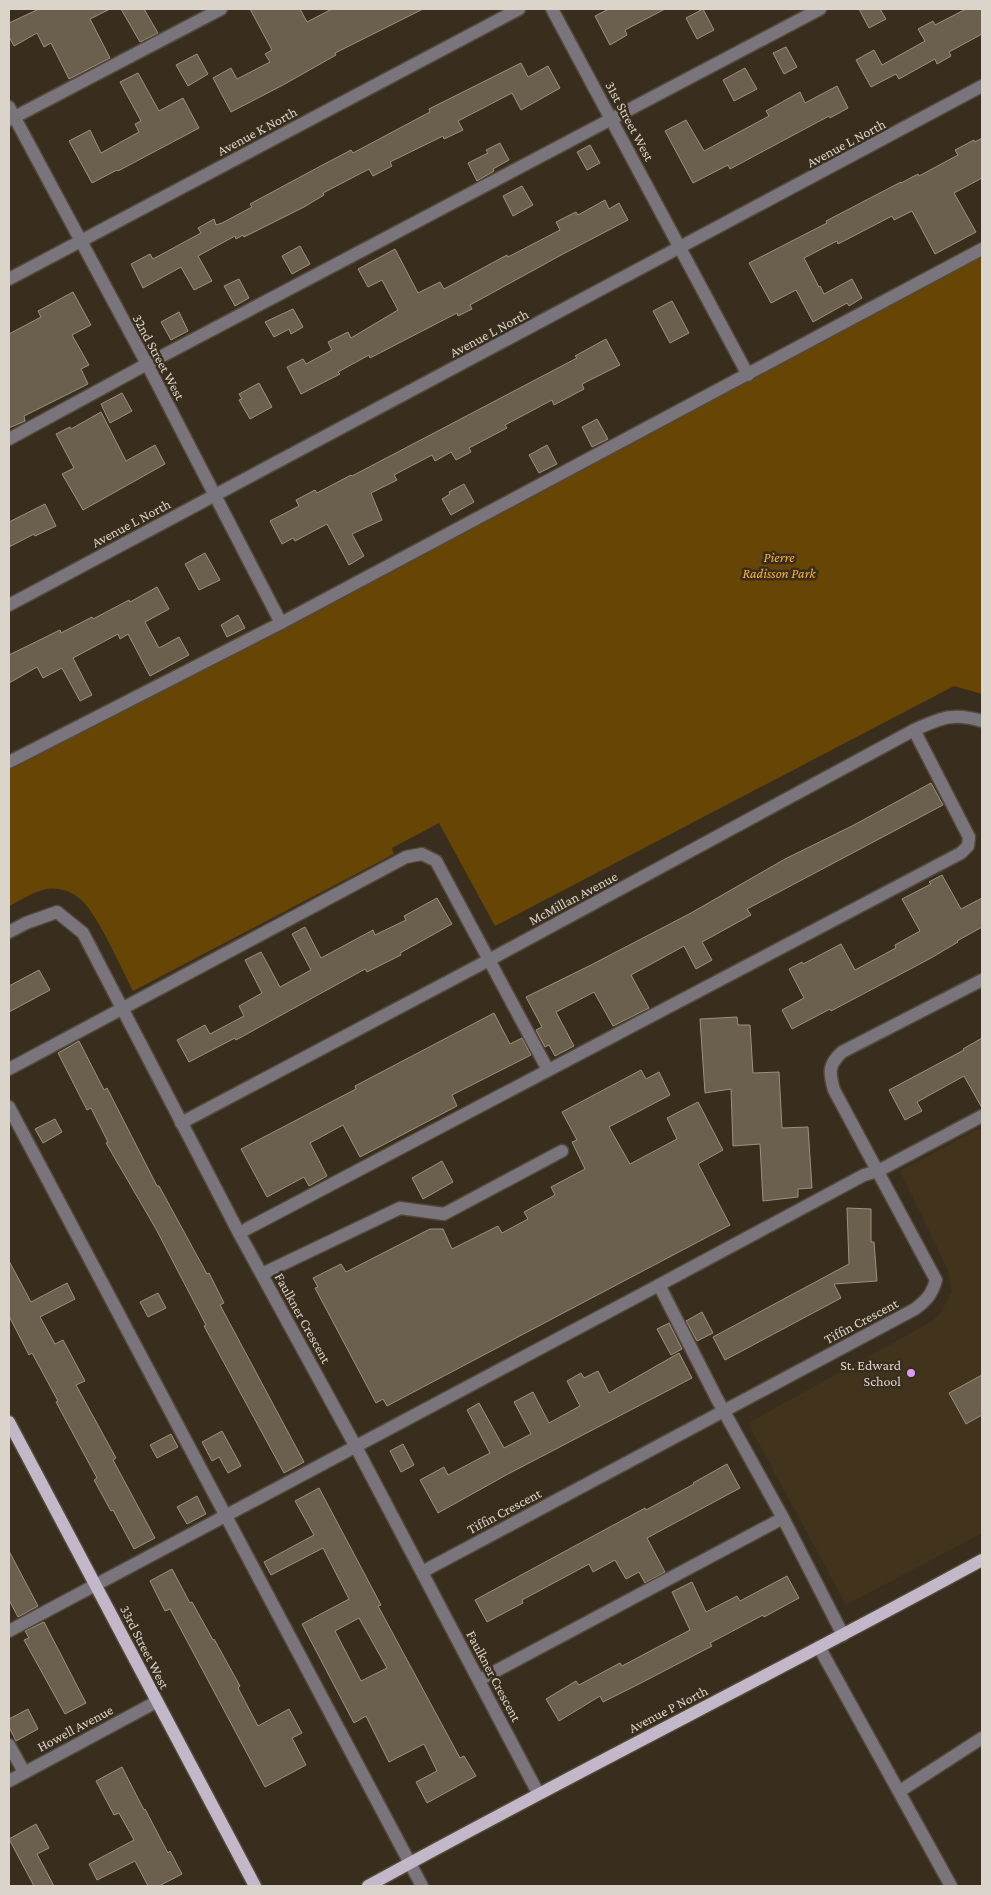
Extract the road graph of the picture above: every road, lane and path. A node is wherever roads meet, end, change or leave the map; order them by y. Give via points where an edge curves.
1 (221, 9) edge
2 (519, 9) edge
3 (552, 9) edge
4 (820, 9) edge
5 (982, 86) edge
6 (11, 115) edge
7 (612, 119) junction
8 (80, 241) junction
9 (681, 248) junction
10 (982, 249) edge
11 (9, 279) edge
12 (147, 364) junction
13 (748, 375) junction
14 (9, 439) edge
15 (214, 495) junction
16 (9, 605) edge
17 (281, 623) junction
18 (982, 721) edge
19 (914, 730) junction
20 (9, 762) edge
21 (9, 932) edge
22 (489, 960) junction
23 (982, 980) edge
24 (122, 1007) junction
25 (9, 1068) edge
26 (548, 1070) junction
27 (9, 1107) edge
28 (982, 1116) edge
29 (181, 1123) junction
30 (562, 1151) dead end
31 (878, 1171) junction
32 (239, 1233) junction
33 (262, 1274) junction
34 (659, 1285) junction
35 (724, 1412) junction
36 (9, 1422) edge
37 (356, 1447) junction
38 (225, 1516) junction
39 (783, 1518) junction
40 (982, 1560) edge
41 (422, 1572) junction
42 (96, 1584) junction
43 (9, 1630) edge
44 (843, 1634) junction
45 (819, 1647) junction
46 (479, 1680) junction
47 (156, 1702) junction
48 (982, 1738) edge
49 (9, 1745) edge
50 (24, 1772) junction
51 (9, 1780) edge
52 (900, 1791) junction
53 (538, 1793) junction
54 (411, 1863) junction
55 (255, 1886) edge
56 (368, 1886) edge
57 (422, 1886) edge
58 (951, 1886) edge

1 - 6 street
2 - 8 street, Avenue K North
3 - 7 street, 31st Street West
4 - 7 street
5 - 9 street, Avenue L North
6 - 8 street, 32nd Street West
7 - 9 street, 31st Street West
7 - 12 street
8 - 11 street, Avenue K North
8 - 12 street, 32nd Street West
9 - 13 street, 31st Street West
9 - 15 street, Avenue L North
10 - 13 street
12 - 14 street
12 - 15 street, 32nd Street West
13 - 17 street
15 - 16 street, Avenue L North
15 - 17 street, 32nd Street West
17 - 20 street
18 - 19 street, McMillan Avenue via 967,716 946,717
19 - 22 street, McMillan Avenue
19 - 26 street via 969,837 968,846 961,853
21 - 24 street, Faulkner Crescent via 57,912 83,933
22 - 24 street via 436,861 422,854 414,855
22 - 26 street
22 - 29 street, McMillan Avenue
23 - 31 street, Tiffin Crescent via 842,1052 834,1060 829,1073 834,1090
24 - 25 street
24 - 29 street, Faulkner Crescent
26 - 32 street
27 - 38 street
28 - 31 street
29 - 32 street, Faulkner Crescent
30 - 33 street via 444,1214 400,1208
31 - 34 street via 864,1175
31 - 35 street, Tiffin Crescent via 936,1280 928,1300
32 - 33 street, Faulkner Crescent
33 - 37 street, Faulkner Crescent
34 - 35 street
34 - 37 street
35 - 39 street
35 - 41 street, Tiffin Crescent
36 - 42 main road, 33rd Street West
37 - 38 street
37 - 41 street, Faulkner Crescent
38 - 42 street
38 - 54 street
39 - 44 street
39 - 46 street
40 - 44 main road, Avenue P North
41 - 46 street, Faulkner Crescent
42 - 43 street
42 - 47 main road, 33rd Street West
44 - 45 main road, Avenue P North
45 - 52 street
45 - 53 main road, Avenue P North
46 - 53 street, Faulkner Crescent
47 - 50 street, Howell Avenue
47 - 55 main road, 33rd Street West
48 - 52 street
49 - 50 street
50 - 51 street, Howell Avenue
52 - 58 street
53 - 54 main road, Avenue P North
54 - 56 main road, Avenue P North
54 - 57 street

